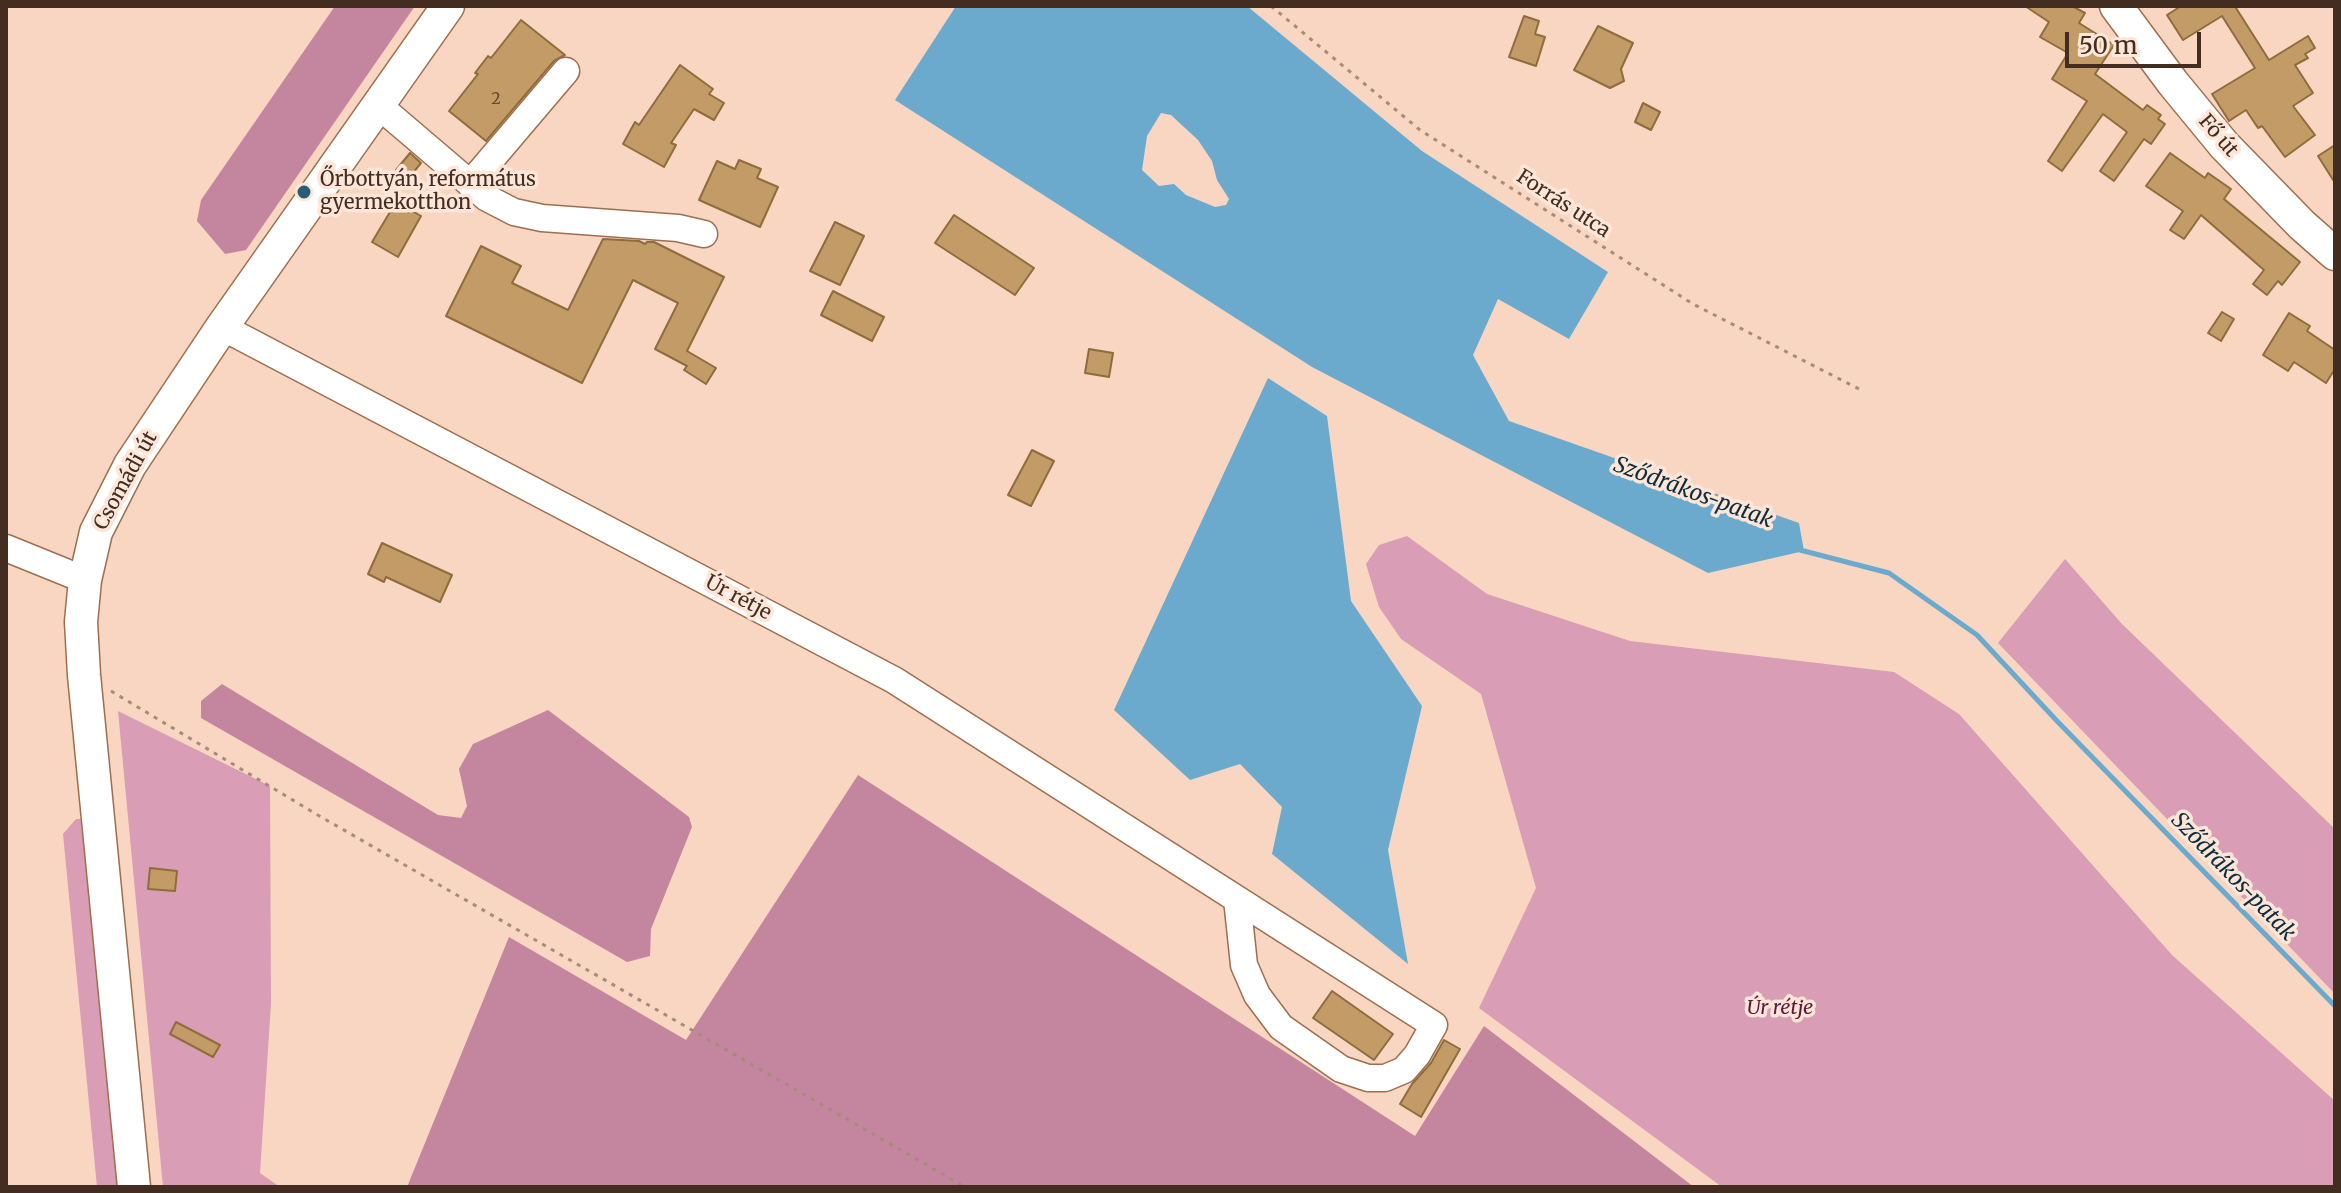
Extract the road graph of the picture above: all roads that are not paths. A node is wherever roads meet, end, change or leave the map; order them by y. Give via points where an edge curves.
1 (448, 6) edge
2 (2127, 9) edge
3 (566, 71) dead end
4 (378, 105) junction
5 (470, 184) junction
6 (704, 234) dead end
7 (2335, 254) edge
8 (222, 327) junction
9 (6, 548) edge
10 (85, 580) junction
11 (1237, 899) junction
12 (134, 1187) edge

1 - 4 main road, Csomádi út
2 - 7 main road, Fő út via 2173,83 2224,145
3 - 5 street
4 - 5 street
4 - 8 main road, Csomádi út
5 - 6 street via 514,212 542,218
8 - 10 main road, Csomádi út via 130,465 96,532
8 - 11 street, Úr rétje via 894,680
9 - 10 street
10 - 12 main road, Csomádi út via 84,675
11 - 11 street, Úr rétje via 1434,1025 1404,1070 1368,1078 1341,1069 1281,1027 1257,995 1244,965

